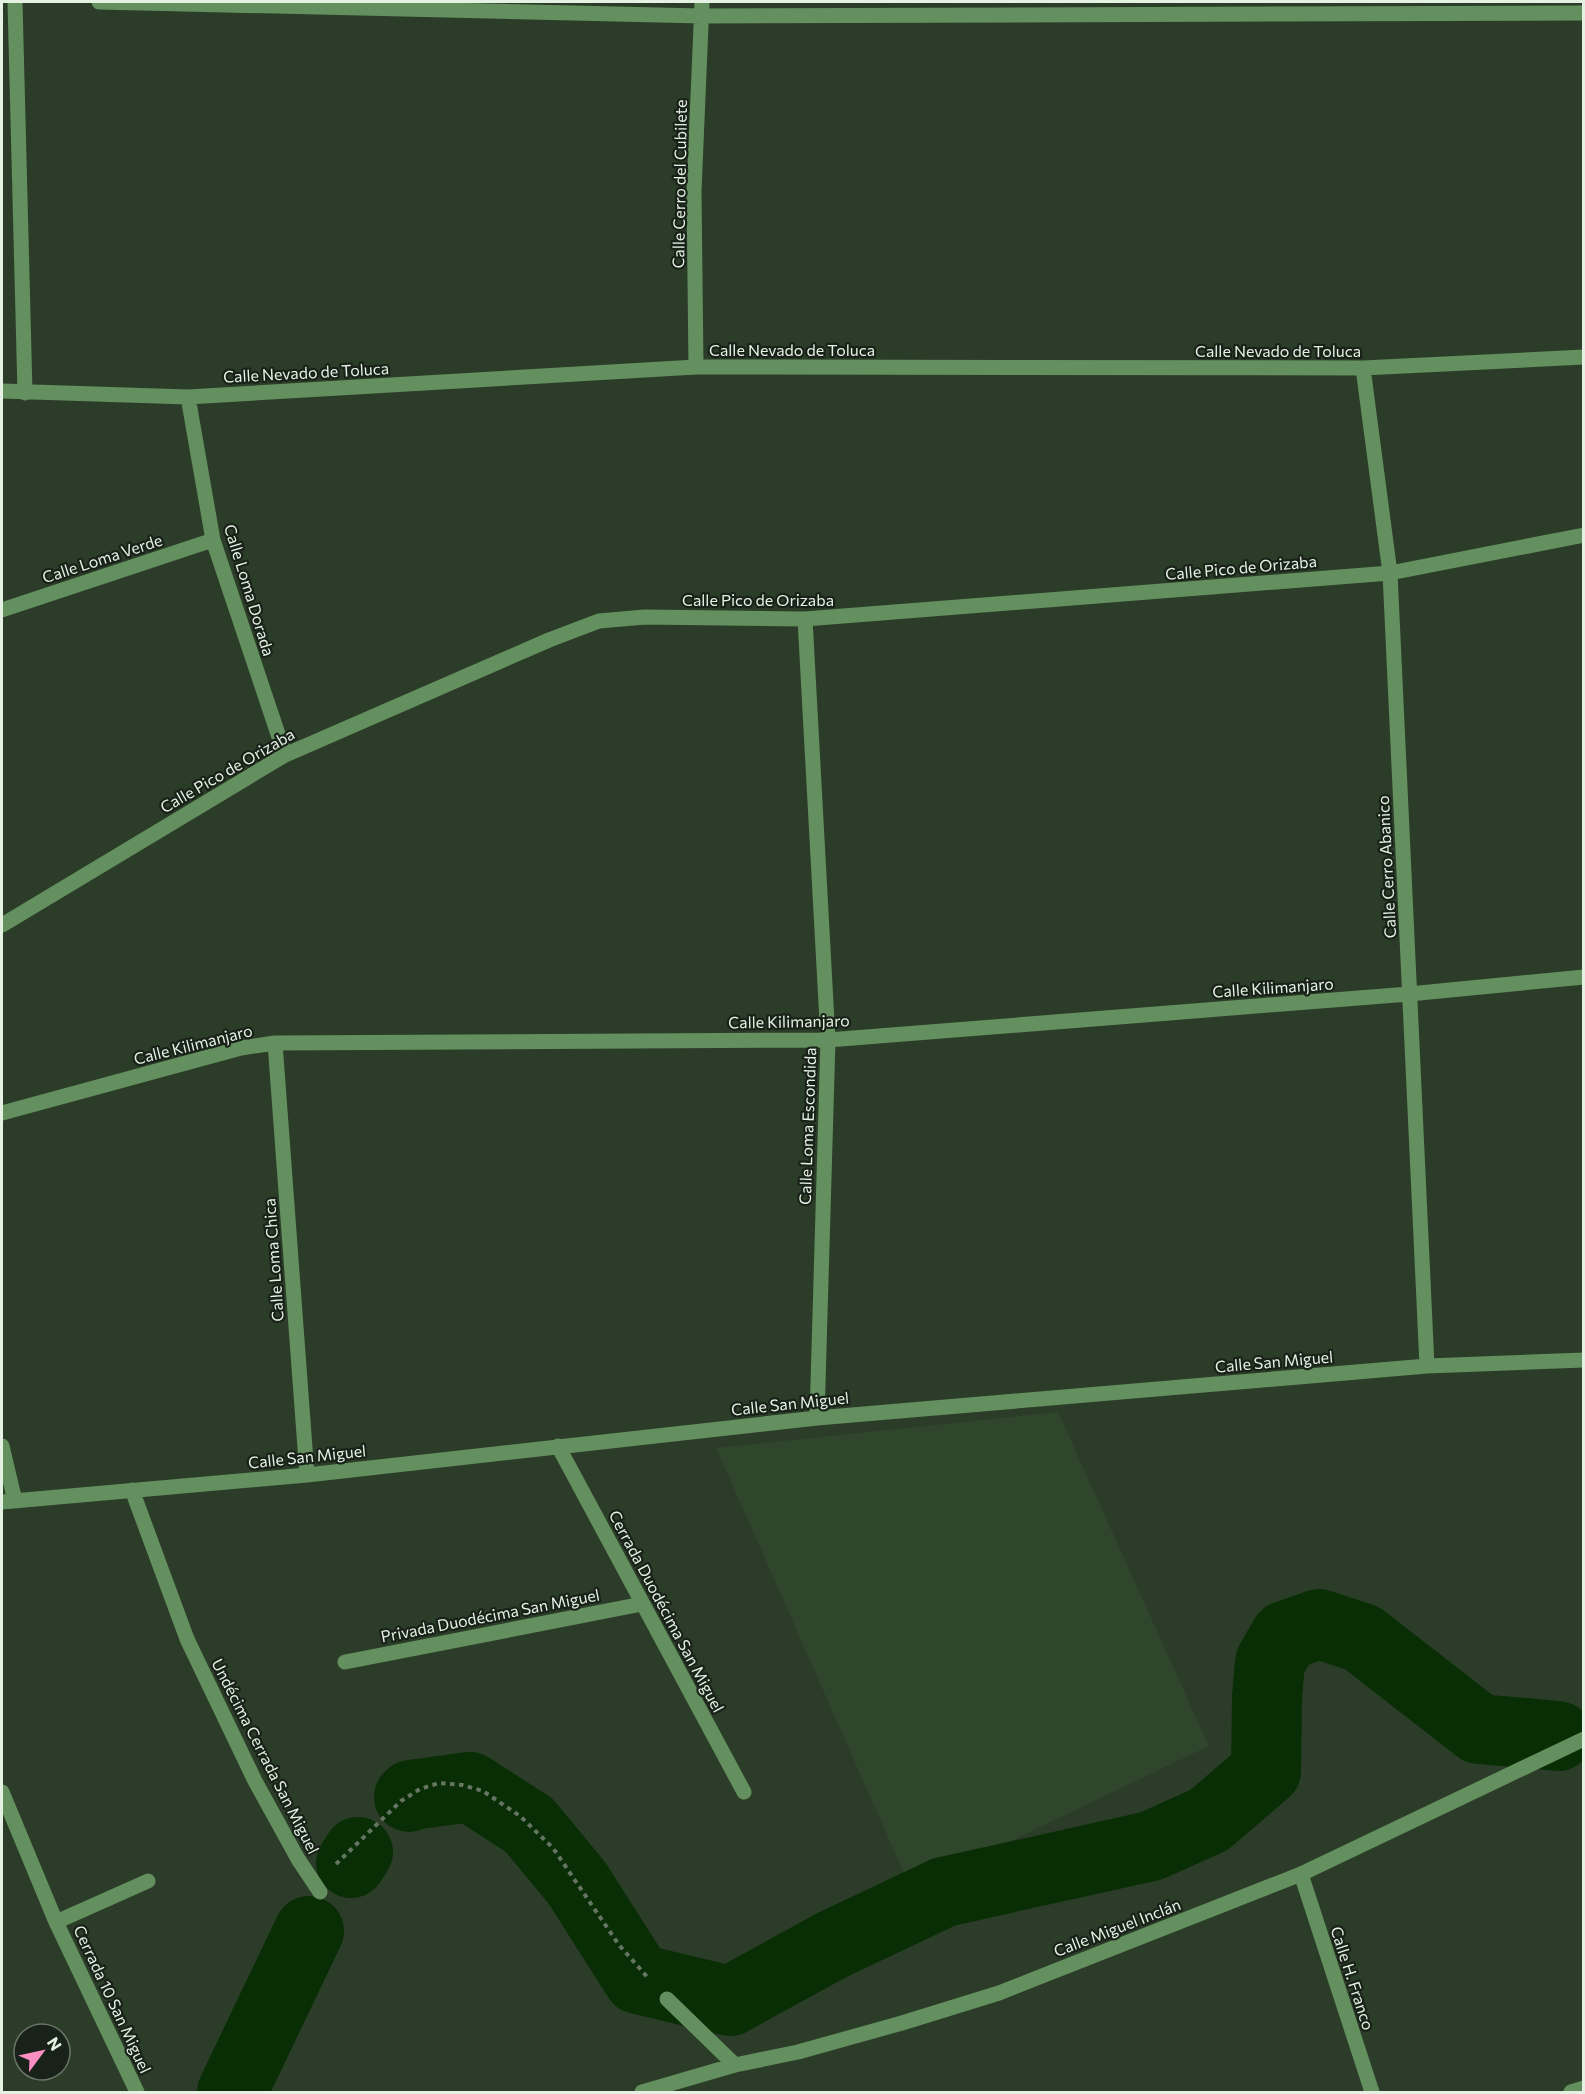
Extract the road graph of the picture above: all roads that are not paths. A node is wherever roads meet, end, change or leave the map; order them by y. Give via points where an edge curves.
1 (15, 2) edge
2 (99, 2) edge
3 (702, 9) edge
4 (1584, 14) edge
5 (1584, 357) edge
6 (696, 367) junction
7 (1363, 368) junction
8 (2, 392) edge
9 (25, 393) junction
10 (188, 398) junction
11 (1584, 535) edge
12 (213, 540) junction
13 (1390, 573) junction
14 (2, 610) edge
15 (805, 619) junction
16 (285, 754) junction
17 (2, 925) edge
18 (1584, 977) edge
19 (1410, 994) junction
20 (828, 1040) junction
21 (275, 1044) junction
22 (2, 1113) edge
23 (1584, 1360) edge
24 (1427, 1366) junction
25 (817, 1418) junction
26 (2, 1446) edge
27 (558, 1446) junction
28 (307, 1475) junction
29 (132, 1490) junction
30 (8, 1502) edge
31 (642, 1604) junction
32 (345, 1662) dead end
33 (1584, 1739) edge
34 (2, 1792) edge
35 (744, 1792) dead end
36 (1301, 1874) junction
37 (148, 1881) dead end
38 (320, 1892) road end
39 (56, 1922) junction
40 (667, 2000) road end
41 (735, 2065) junction
42 (1584, 2088) edge
43 (137, 2092) edge
44 (642, 2092) edge
45 (1372, 2092) edge
46 (1571, 2092) edge

1 - 9 street
2 - 3 street
3 - 4 street
3 - 6 street, Calle Cerro del Cubilete via 694,191
5 - 7 street, Calle Nevado de Toluca
6 - 7 street, Calle Nevado de Toluca
6 - 10 street, Calle Nevado de Toluca
7 - 13 street, Calle Cerro Abanico
8 - 9 street, Calle Nevado de Toluca
9 - 10 street, Calle Nevado de Toluca
10 - 12 street, Calle Loma Dorada
11 - 13 street, Calle Pico de Orizaba
12 - 14 street, Calle Loma Verde
12 - 16 street, Calle Loma Dorada
13 - 15 street, Calle Pico de Orizaba
13 - 19 street, Calle Cerro Abanico
15 - 16 street, Calle Pico de Orizaba via 645,617 599,621
15 - 20 street, Calle Loma Escondida
16 - 17 street, Calle Pico de Orizaba
18 - 19 street, Calle Kilimanjaro
19 - 20 street, Calle Kilimanjaro
19 - 24 street, Calle Cerro Abanico
20 - 21 street, Calle Kilimanjaro
20 - 25 street, Calle Loma Escondida
21 - 22 street, Calle Kilimanjaro via 241,1048
21 - 28 street, Calle Loma Chica
23 - 24 street, Calle San Miguel
24 - 25 street, Calle San Miguel
25 - 27 street, Calle San Miguel
26 - 30 street
27 - 28 street, Calle San Miguel
27 - 31 street, Cerrada Duodécima San Miguel
28 - 29 street, Calle San Miguel
29 - 30 street, Calle San Miguel
29 - 38 street, Undécima Cerrada San Miguel via 187,1639 255,1781
31 - 32 street, Privada Duodécima San Miguel
31 - 35 street, Cerrada Duodécima San Miguel
33 - 36 street, Calle Miguel Inclán
34 - 39 street, Cerrada 10 San Miguel
36 - 41 street, Calle Miguel Inclán via 999,1993 798,2052
36 - 45 street, Calle H. Franco
37 - 39 street, Cerrada 10 San Miguel
39 - 43 street, Cerrada 10 San Miguel
40 - 41 street
41 - 44 street, Calle Miguel Inclán
42 - 46 street

